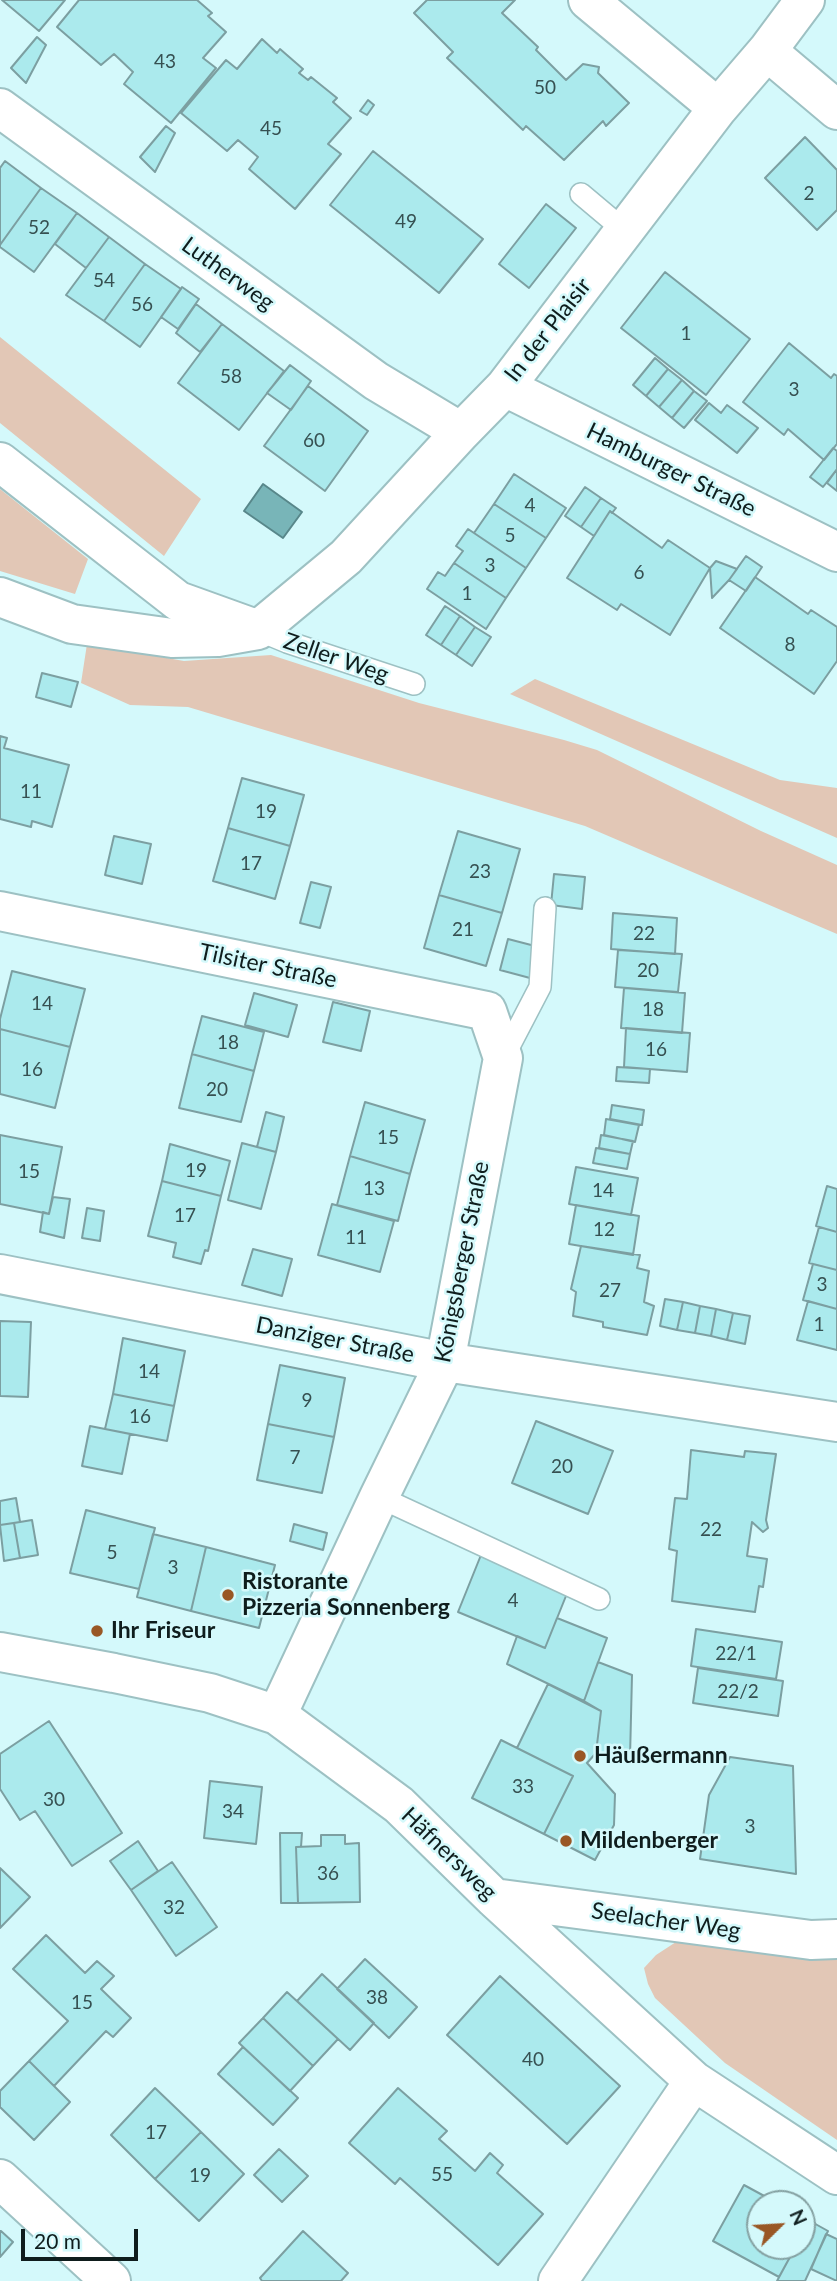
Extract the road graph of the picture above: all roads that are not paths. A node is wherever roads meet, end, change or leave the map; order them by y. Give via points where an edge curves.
1 (589, 0) edge
2 (805, 0) edge
3 (766, 51) junction
4 (0, 108) edge
5 (718, 108) junction
6 (837, 110) edge
7 (581, 194) dead end
8 (625, 231) junction
9 (505, 387) junction
10 (461, 432) junction
11 (0, 462) edge
12 (837, 552) edge
13 (0, 597) edge
14 (258, 630) junction
15 (414, 684) dead end
16 (545, 908) dead end
17 (0, 911) edge
18 (503, 1058) junction
19 (0, 1274) edge
20 (445, 1362) junction
21 (837, 1422) edge
22 (379, 1497) junction
23 (599, 1599) dead end
24 (0, 1652) edge
25 (277, 1715) junction
26 (495, 1898) junction
27 (837, 1939) edge
28 (694, 2081) junction
29 (837, 2175) edge
30 (0, 2179) edge
31 (111, 2281) edge
32 (558, 2281) edge

1 - 5 street
2 - 3 street, In der Plaisir
3 - 5 street, In der Plaisir
3 - 6 street
4 - 10 street, Lutherweg via 376,381
5 - 8 street, In der Plaisir
7 - 8 lane
8 - 9 street, In der Plaisir
9 - 10 street, In der Plaisir
9 - 12 street, Hamburger Straße
10 - 14 street, In der Plaisir via 346,557
11 - 14 street via 178,601
13 - 14 street via 72,624 172,638
14 - 15 lane, Zeller Weg
16 - 18 lane, Königsberger Straße via 540,987
17 - 18 street, Tilsiter Straße via 487,1011
18 - 20 street, Königsberger Straße
19 - 20 street, Danziger Straße
20 - 21 street, Danziger Straße
20 - 22 street, Königsberger Straße
22 - 23 lane
22 - 25 street, Königsberger Straße
24 - 25 street, Häfnersweg via 210,1693
25 - 26 street, Häfnersweg via 399,1805
26 - 27 street, Seelacher Weg via 811,1940
26 - 28 street, Häfnersweg
28 - 29 street, Häfnersweg
28 - 32 street
30 - 31 street

